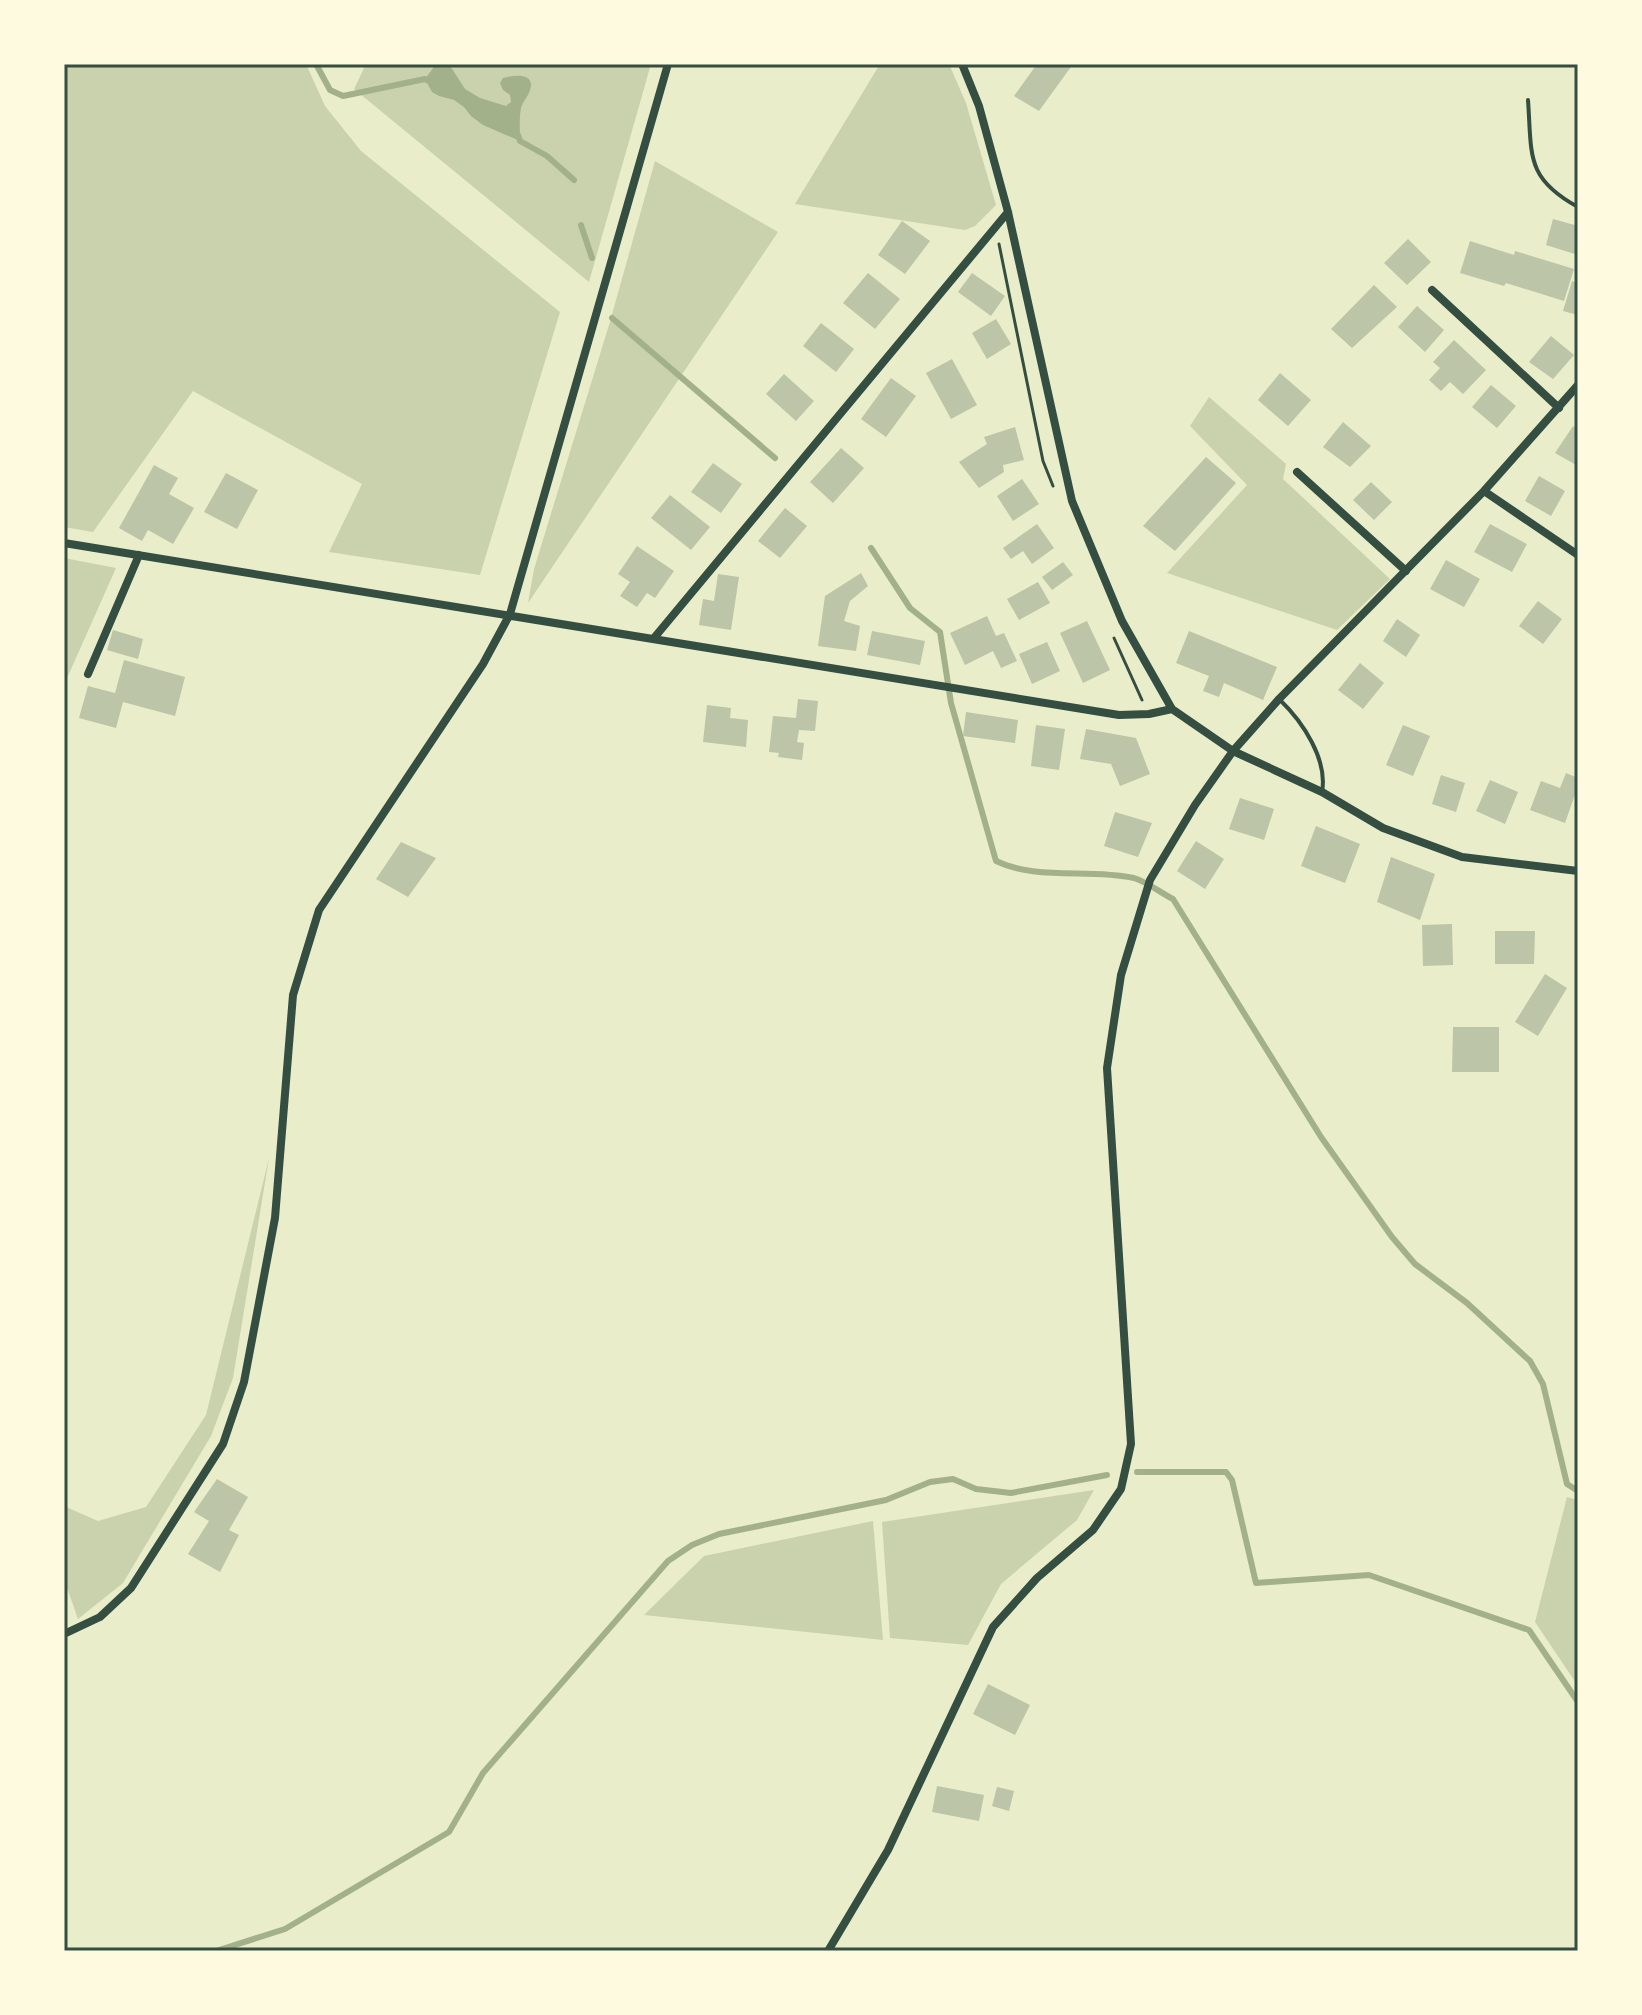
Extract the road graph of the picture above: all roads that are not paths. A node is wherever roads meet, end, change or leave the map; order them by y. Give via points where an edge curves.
1 (668, 64) edge
2 (962, 64) edge
3 (1528, 100) dead end
4 (1578, 207) edge
5 (1008, 212) junction
6 (1432, 290) dead end
7 (1578, 385) edge
8 (1559, 408) junction
9 (1297, 472) dead end
10 (1484, 491) junction
11 (64, 543) edge
12 (139, 555) junction
13 (1578, 555) edge
14 (1406, 571) junction
15 (510, 614) junction
16 (654, 638) junction
17 (88, 674) dead end
18 (1279, 699) junction
19 (1172, 709) junction
20 (1233, 751) junction
21 (1322, 792) junction
22 (1578, 871) edge
23 (64, 1634) edge
24 (828, 1951) edge

1 - 15 street
2 - 5 street
3 - 4 lane via 1536,171 1549,189
5 - 16 street
5 - 19 street via 1072,501 1122,621
6 - 8 street
7 - 8 street
8 - 10 street
9 - 14 street
10 - 13 street
10 - 14 street
11 - 12 street
12 - 15 street
12 - 17 street
14 - 18 street
15 - 16 street
15 - 23 street via 483,664 319,910 293,995 275,1218 244,1382 223,1444 131,1588 100,1617
16 - 19 street via 1119,715
18 - 20 street
18 - 21 lane via 1323,764
19 - 20 street
20 - 21 street
20 - 24 street via 1150,880 1121,975 1107,1068 1131,1444 1121,1489 1093,1530 1037,1578 993,1627 888,1850
21 - 22 street via 1383,828 1462,857

